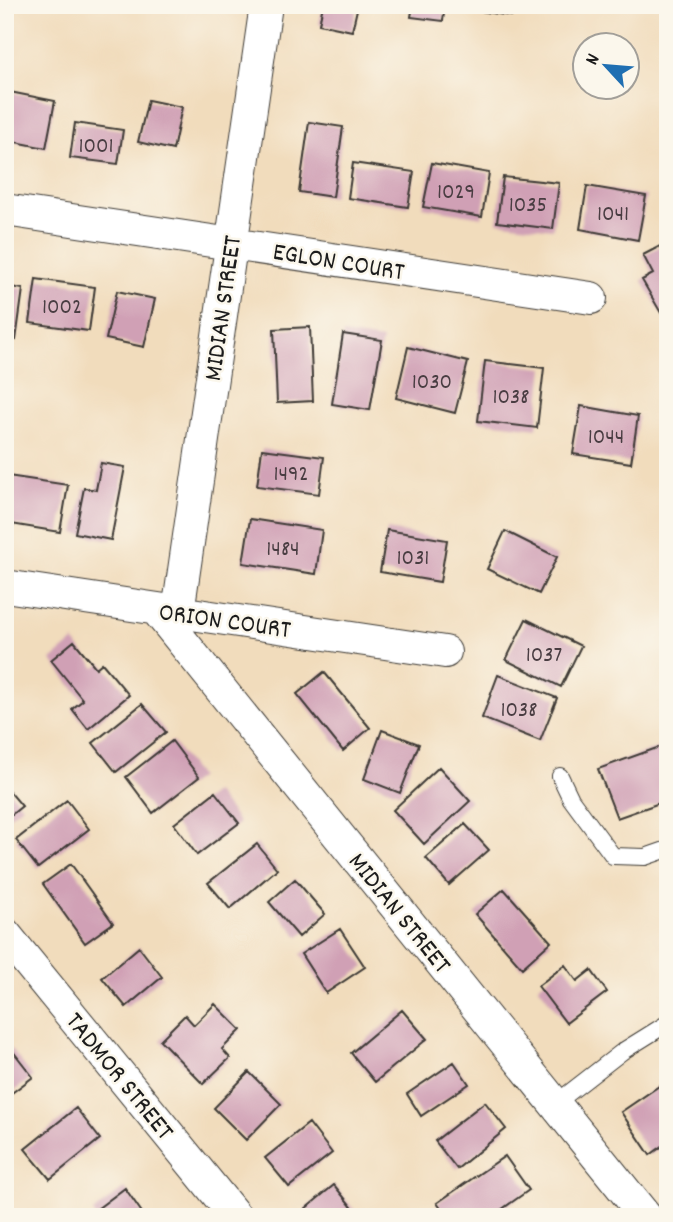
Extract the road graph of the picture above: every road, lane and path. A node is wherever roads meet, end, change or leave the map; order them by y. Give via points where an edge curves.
1 (266, 5) edge
2 (5, 210) edge
3 (230, 244) junction
4 (591, 298) dead end
5 (5, 586) edge
6 (167, 610) junction
7 (445, 652) dead end
8 (560, 776) dead end
9 (668, 849) edge
10 (5, 934) edge
11 (668, 1023) edge
12 (556, 1103) junction
13 (236, 1217) edge
14 (646, 1217) edge

1 - 3 street, MIDIAN STREET
2 - 3 street, EGLON COURT
3 - 4 street, EGLON COURT
3 - 6 street, MIDIAN STREET
5 - 6 street, ORION COURT
6 - 7 street, ORION COURT
6 - 12 street, MIDIAN STREET
8 - 9 lane via 571,800 613,856 645,857
10 - 13 street, TADMOR STREET
11 - 12 lane
12 - 14 street, MIDIAN STREET

